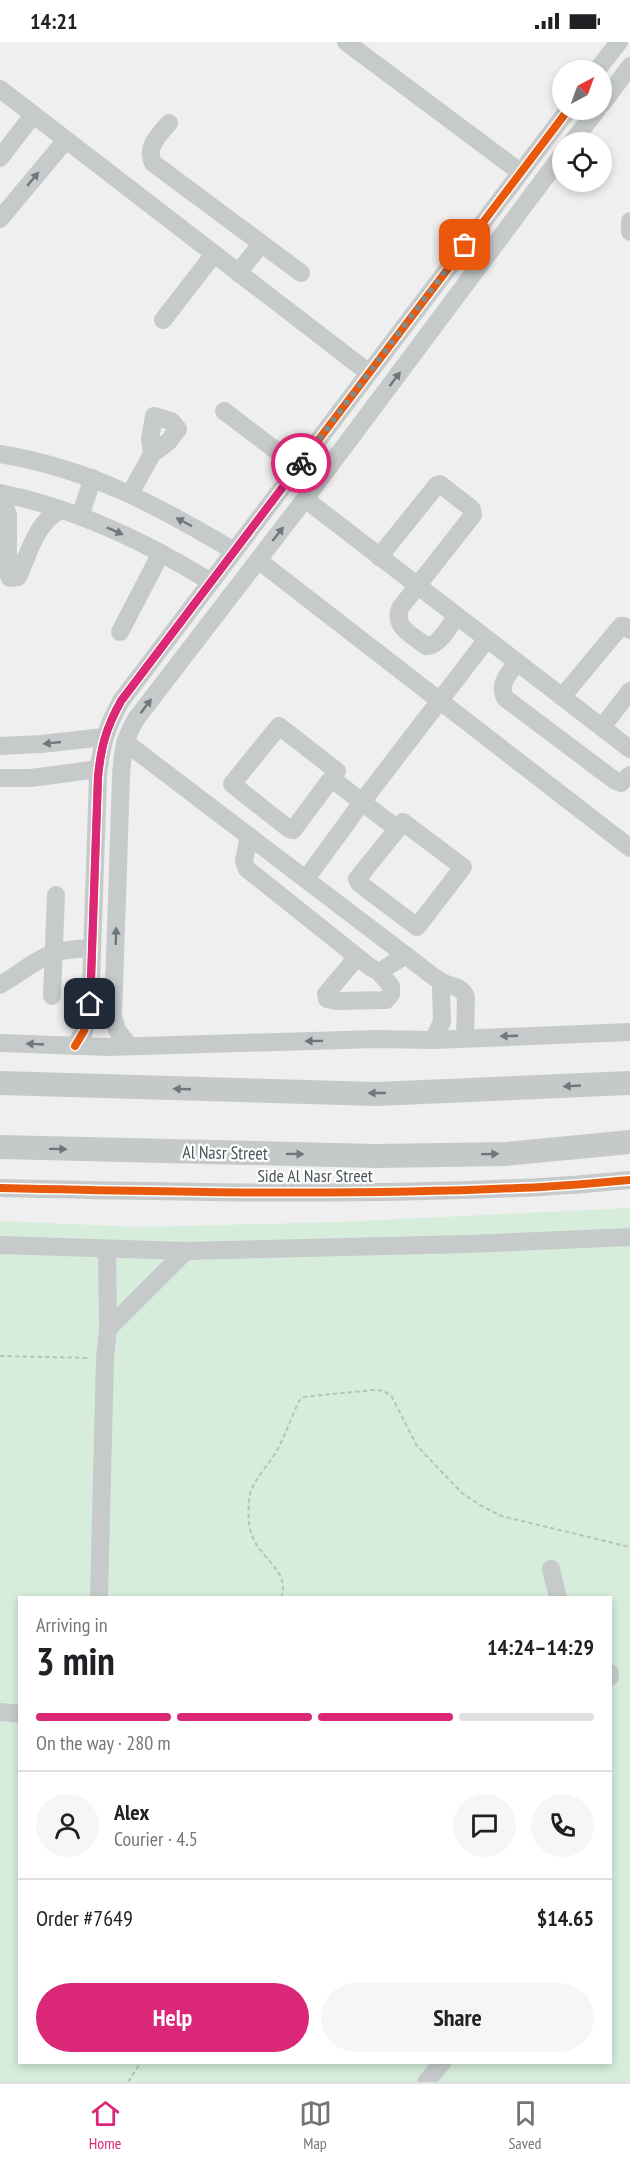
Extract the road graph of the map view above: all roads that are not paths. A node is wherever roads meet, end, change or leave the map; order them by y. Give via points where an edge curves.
1 (346, 42) edge
2 (617, 42) edge
3 (604, 60) edge
4 (630, 66) edge
5 (0, 89) edge
6 (612, 90) edge
7 (33, 115) junction
8 (559, 120) edge
9 (576, 120) edge
10 (589, 120) edge
11 (169, 123) dead end
12 (584, 127) junction
13 (580, 132) edge
14 (66, 140) junction
15 (0, 158) edge
16 (552, 168) edge
17 (520, 172) junction
18 (0, 219) edge
19 (630, 221) edge
20 (630, 232) edge
21 (261, 244) junction
22 (214, 254) junction
23 (238, 273) junction
24 (301, 273) dead end
25 (163, 320) dead end
26 (369, 373) junction
27 (224, 411) dead end
28 (333, 421) junction
29 (352, 436) junction
30 (0, 454) edge
31 (152, 454) dead end
32 (298, 467) junction
33 (93, 478) junction
34 (1, 493) edge
35 (130, 494) junction
36 (305, 499) junction
37 (60, 510) junction
38 (80, 516) junction
39 (234, 552) junction
40 (161, 553) junction
41 (379, 557) junction
42 (258, 560) junction
43 (211, 582) junction
44 (417, 586) junction
45 (457, 616) junction
46 (630, 630) edge
47 (120, 632) dead end
48 (487, 639) junction
49 (517, 662) junction
50 (630, 691) edge
51 (562, 697) junction
52 (441, 699) junction
53 (602, 727) junction
54 (104, 737) junction
55 (125, 742) junction
56 (0, 746) edge
57 (630, 749) edge
58 (98, 769) junction
59 (630, 775) edge
60 (0, 778) edge
61 (332, 779) junction
62 (232, 784) junction
63 (362, 802) junction
64 (212, 808) junction
65 (396, 828) junction
66 (249, 836) junction
67 (627, 838) edge
68 (306, 879) junction
69 (56, 895) dead end
70 (417, 927) junction
71 (54, 953) junction
72 (402, 953) junction
73 (92, 957) junction
74 (357, 957) junction
75 (115, 965) junction
76 (379, 972) junction
77 (443, 983) junction
78 (0, 985) edge
79 (52, 996) dead end
80 (630, 1032) edge
81 (465, 1038) junction
82 (433, 1040) junction
83 (0, 1043) edge
84 (75, 1046) junction
85 (129, 1046) junction
86 (0, 1083) edge
87 (630, 1083) edge
88 (630, 1142) edge
89 (0, 1147) edge
90 (630, 1180) edge
91 (0, 1188) edge
92 (630, 1238) edge
93 (0, 1245) edge
94 (107, 1249) junction
95 (186, 1251) junction
96 (108, 1329) junction
97 (551, 1569) dead end
98 (99, 1596) edge
99 (558, 1596) edge
100 (0, 1712) edge
101 (18, 1714) edge
102 (441, 2064) edge
103 (426, 2082) edge

1 - 17 street
2 - 3 street
4 - 6 street
5 - 7 street
7 - 14 street
7 - 15 street
8 - 17 street
9 - 12 street
10 - 12 street
11 - 21 street via 151,146 153,163
12 - 13 street
18 -> 14 street
14 - 22 street
29 -> 16 street
17 - 26 street
19 - 20 street
21 - 23 street
21 - 24 street
22 - 23 street
22 - 25 street
23 - 26 street
26 - 28 street
27 - 32 street
28 - 29 street
28 - 32 street
29 - 36 street
30 - 33 street
31 - 35 street
32 - 39 street
33 - 35 street
33 - 38 street
34 - 37 street
34 - 37 street via 8,514 10,578 18,578 42,525
39 -> 35 street
36 - 41 street
42 -> 36 street
37 - 38 street
38 -> 40 street
39 - 43 street
40 - 43 street
40 - 47 street
41 - 44 street
41 - 44 street via 440,484 472,509 473,514
42 - 52 street
55 -> 42 street via 136,719
43 - 54 street via 121,701
44 - 45 street
44 - 45 street via 397,617 399,625 426,646 437,642
45 - 48 street
46 - 51 street via 621,626
48 - 49 street
48 - 52 street
49 - 51 street
49 - 59 street via 502,684 505,698 614,780 621,783
50 - 53 street
51 - 53 street
52 - 63 street
52 - 67 street
53 - 57 street
54 -> 56 street
54 - 58 street
55 - 64 street
75 -> 55 street
58 - 60 street
58 - 73 street
61 - 62 street via 293,830
61 - 62 street via 335,768 279,726
61 - 63 street
62 - 64 street
63 - 65 street
63 - 68 street
64 - 66 street
65 - 70 street via 357,879
65 - 70 street via 406,823 463,867
66 - 68 street
66 - 74 street via 244,861 247,869
68 - 72 street
69 - 71 street
70 - 72 street
71 - 73 street via 69,949
71 - 78 street
71 - 79 street
72 - 76 street
72 - 77 street
73 - 75 street
73 - 84 street via 90,1013
74 - 76 street
74 - 76 street via 326,994 327,999 386,1000 391,987
75 - 85 street via 113,1016 117,1030
77 - 81 street via 456,986 466,997
77 - 82 street via 442,1022
80 -> 81 street
81 - 82 street
82 -> 85 street
84 -> 83 street
84 - 85 street
87 -> 86 main road via 377,1094
89 -> 88 main road, Al Nasr Street via 376,1156 506,1154
90 - 91 street, Side Al Nasr Street via 386,1192
92 - 95 street
93 - 94 street
94 - 95 street
94 - 96 street
95 - 96 street
96 - 98 street
97 - 99 street
100 - 101 street
102 - 103 street

